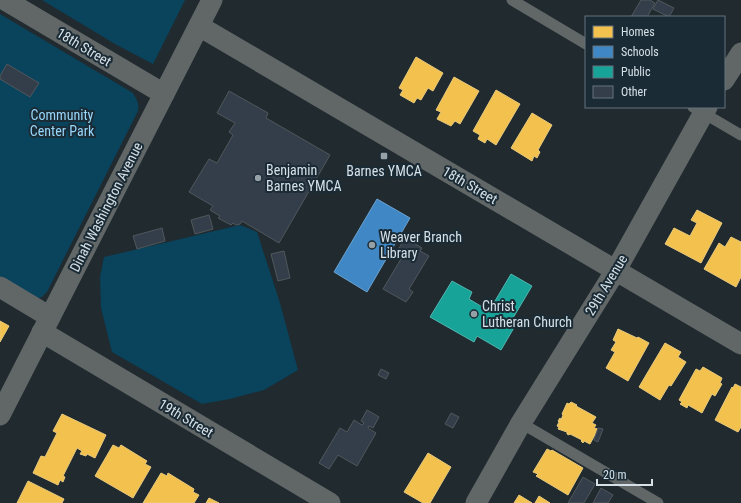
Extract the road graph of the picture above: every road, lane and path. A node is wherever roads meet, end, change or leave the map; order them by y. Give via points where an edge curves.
1 (5, 0) edge
2 (212, 0) edge
3 (512, 0) edge
4 (199, 26) junction
5 (585, 43) edge
6 (741, 53) edge
7 (725, 78) edge
8 (164, 94) junction
9 (701, 109) edge
10 (741, 135) edge
11 (616, 270) junction
12 (0, 287) edge
13 (46, 325) junction
14 (741, 344) edge
15 (0, 415) edge
16 (521, 423) junction
17 (330, 503) edge
18 (476, 503) edge
19 (658, 503) edge

1 - 8 street, 18th Street
2 - 4 street, Dinah Washington Avenue
3 - 5 lane
4 - 8 street, Dinah Washington Avenue
4 - 11 street, 18th Street
6 - 7 street
8 - 13 street, Dinah Washington Avenue
9 - 10 lane
9 - 11 street, 29th Avenue
11 - 14 street, 18th Street
11 - 16 street, 29th Avenue
12 - 13 street, 19th Street
13 - 15 street, Dinah Washington Avenue
13 - 17 street, 19th Street
16 - 18 street, 29th Avenue
16 - 19 lane

